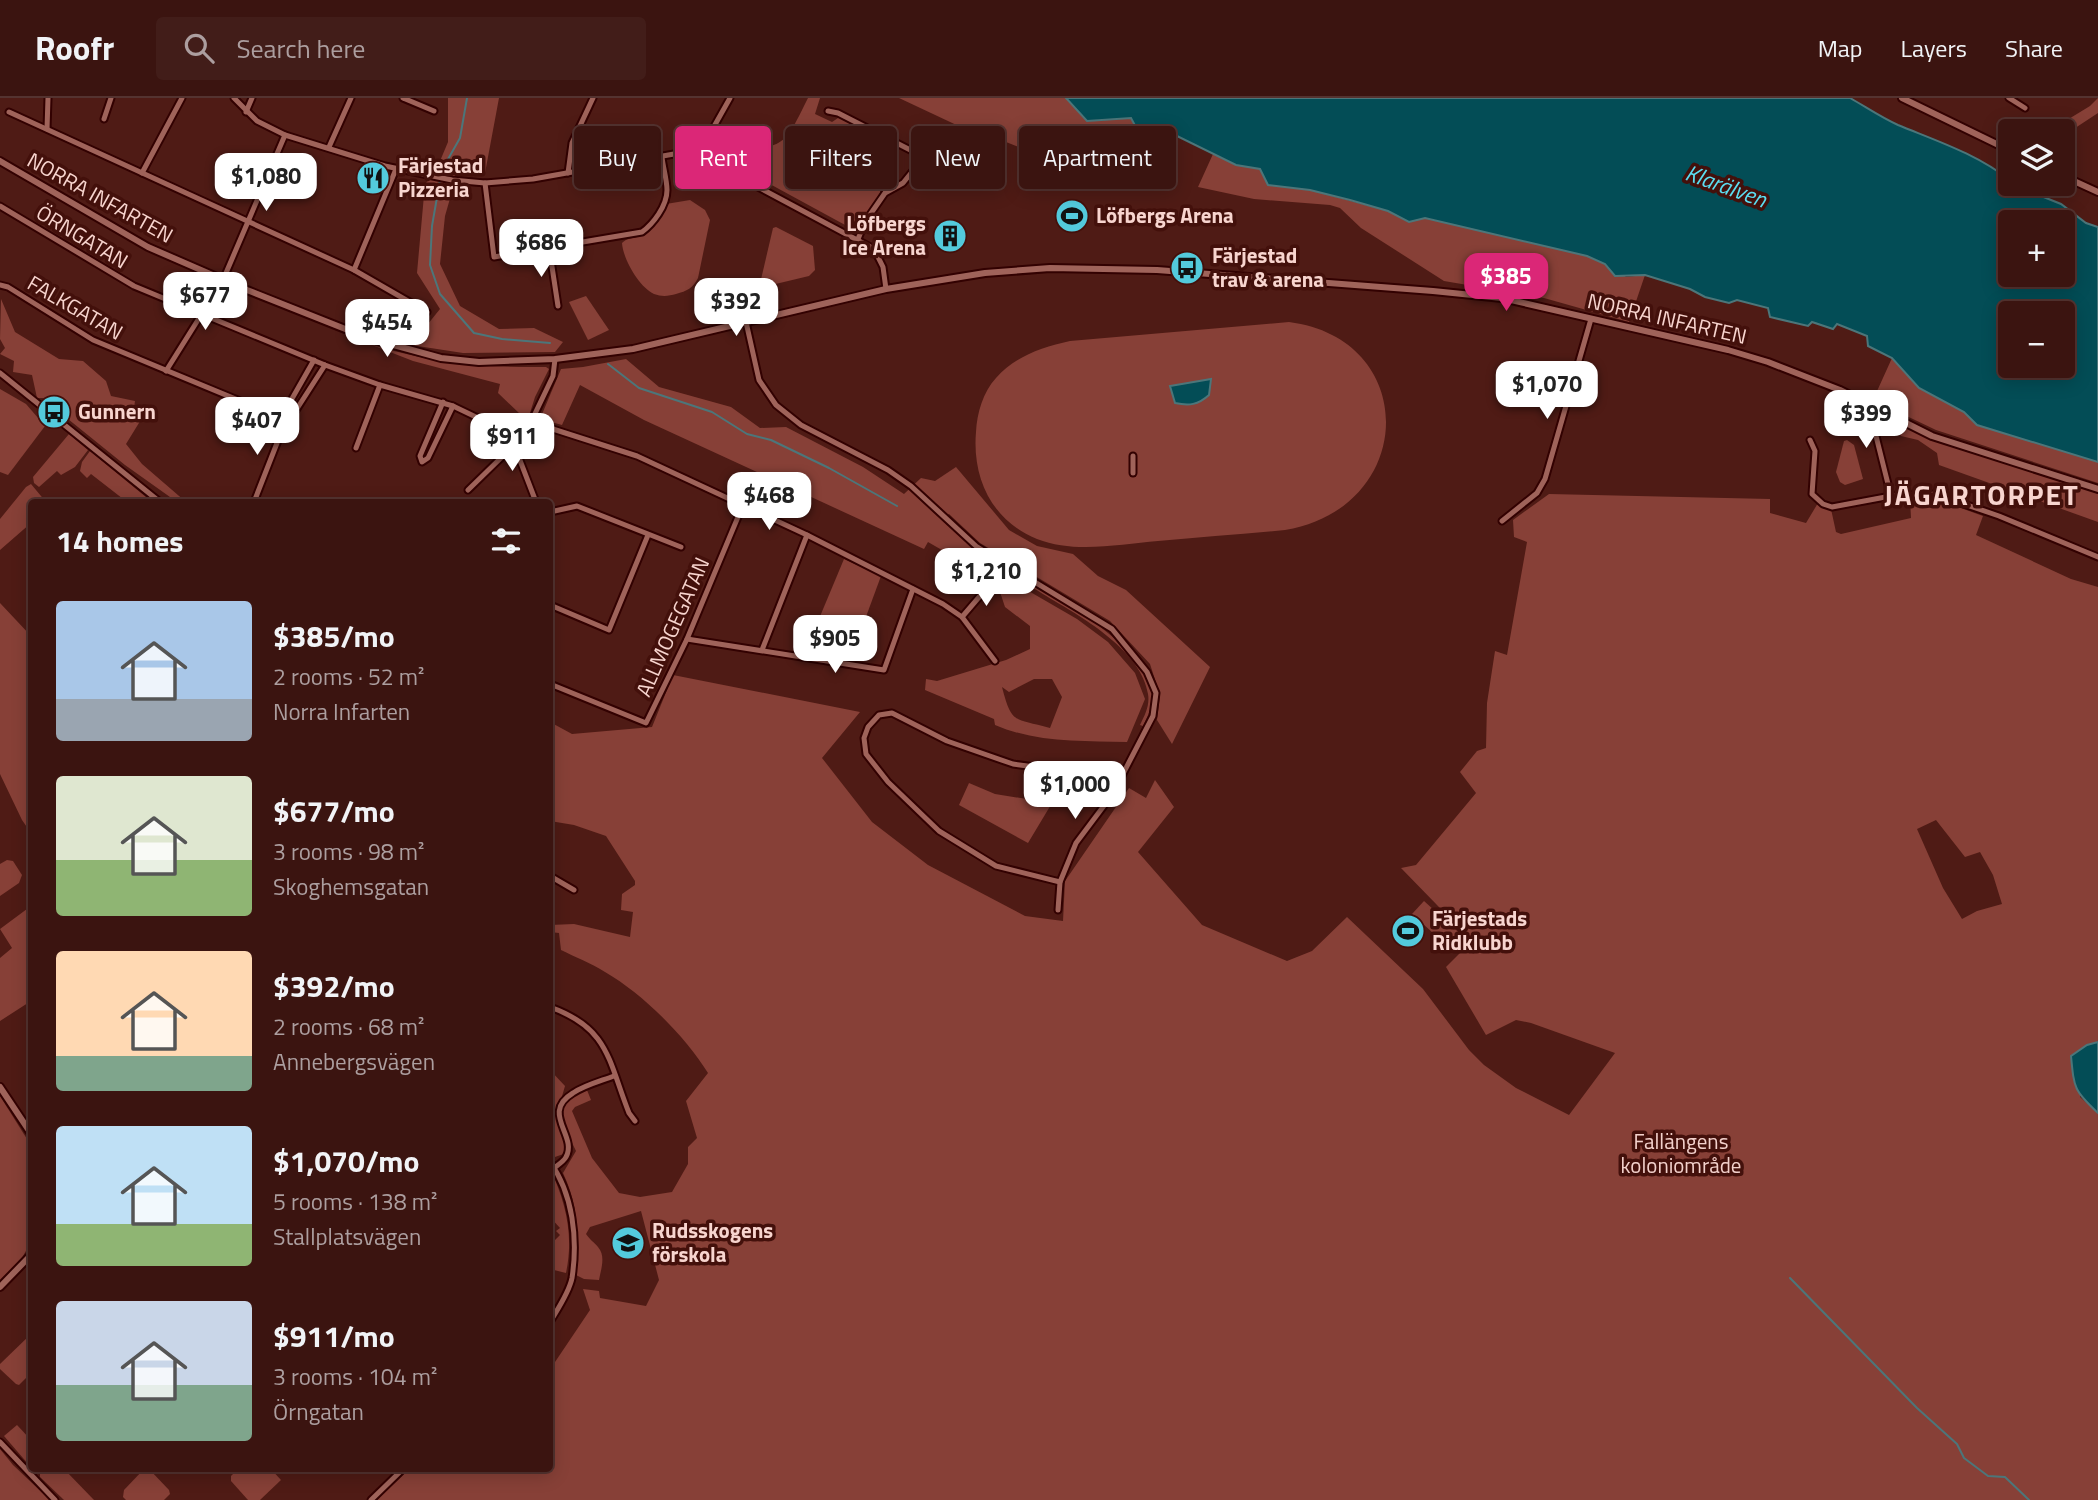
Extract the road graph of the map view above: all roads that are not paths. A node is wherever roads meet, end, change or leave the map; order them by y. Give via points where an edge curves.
1 (48, 98) edge
2 (111, 98) edge
3 (182, 98) edge
4 (234, 98) edge
5 (252, 98) edge
6 (351, 98) edge
7 (403, 98) edge
8 (730, 98) edge
9 (1902, 98) edge
10 (2009, 98) edge
11 (592, 99) edge
12 (2025, 108) dead end
13 (434, 111) dead end
14 (828, 111) dead end
15 (9, 112) dead end
16 (246, 112) junction
17 (104, 119) dead end
18 (714, 126) edge
19 (47, 129) junction
20 (285, 135) junction
21 (1998, 146) edge
22 (329, 148) junction
23 (675, 155) edge
24 (662, 157) junction
25 (0, 161) edge
26 (396, 169) junction
27 (142, 173) junction
28 (568, 173) junction
29 (2075, 181) edge
30 (485, 183) junction
31 (763, 189) edge
32 (2098, 192) edge
33 (0, 206) edge
34 (248, 223) junction
35 (858, 239) junction
36 (549, 247) junction
37 (354, 270) junction
38 (223, 280) junction
39 (0, 285) edge
40 (886, 289) junction
41 (558, 306) dead end
42 (427, 312) dead end
43 (202, 313) junction
44 (1591, 319) junction
45 (746, 322) junction
46 (555, 359) junction
47 (314, 360) junction
48 (325, 365) junction
49 (166, 371) junction
50 (0, 373) edge
51 (380, 385) junction
52 (443, 402) junction
53 (453, 406) junction
54 (1884, 412) junction
55 (283, 419) junction
56 (531, 422) junction
57 (515, 439) junction
58 (1810, 440) dead end
59 (356, 448) dead end
60 (1133, 456) dead end
61 (1133, 473) dead end
62 (2098, 489) edge
63 (468, 490) dead end
64 (1891, 496) junction
65 (156, 499) edge
66 (255, 499) edge
67 (535, 499) edge
68 (743, 505) junction
69 (553, 511) edge
70 (1502, 521) dead end
71 (648, 535) junction
72 (807, 535) junction
73 (681, 547) dead end
74 (2098, 557) edge
75 (992, 582) dead end
76 (912, 589) junction
77 (553, 607) edge
78 (962, 617) junction
79 (687, 639) junction
80 (762, 650) junction
81 (995, 661) dead end
82 (553, 685) edge
83 (1120, 780) junction
84 (553, 878) edge
85 (1060, 881) junction
86 (574, 890) dead end
87 (1058, 910) dead end
88 (553, 1008) edge
89 (614, 1076) junction
90 (0, 1087) edge
91 (635, 1121) dead end
92 (28, 1129) edge
93 (554, 1168) joint
94 (28, 1258) edge
95 (0, 1287) edge
96 (553, 1316) edge
97 (0, 1442) edge
98 (28, 1472) edge
99 (400, 1472) edge
100 (30, 1474) edge
101 (55, 1500) edge
102 (371, 1500) edge

1 - 19 street
2 - 17 street
3 - 27 street
4 - 16 street
5 - 16 street
6 - 22 street
7 - 13 street
8 - 18 street
9 - 21 street
10 - 12 street
11 - 28 street via 572,143
14 - 35 street via 924,157 903,183 885,193
15 - 19 street
16 - 20 street
19 - 27 street
20 - 22 street
20 - 34 street
22 - 26 street
23 - 24 street
24 - 28 street
24 - 36 street via 667,190 651,226 642,232
25 - 38 street, NORRA INFARTEN via 148,247
26 - 30 street
26 - 37 street
27 - 34 street
28 - 30 street
29 - 32 street
30 - 36 street via 494,257
31 - 35 street
33 - 43 street, ÖRNGATAN via 134,286
34 - 37 street
34 - 38 street
35 - 40 street via 879,256
36 - 41 street
37 - 42 street
38 - 43 street
38 - 46 street, NORRA INFARTEN via 400,349 479,362
39 - 49 street, FALKGATAN via 93,340
40 - 44 street, NORRA INFARTEN via 1050,268 1136,269 1488,297
40 - 45 street, NORRA INFARTEN
43 - 47 street, ÖRNGATAN
43 - 49 street
44 - 54 street, NORRA INFARTEN via 1768,362
44 - 70 street via 1545,479 1536,494
45 - 46 street, NORRA INFARTEN via 633,349
45 - 83 street via 759,380 776,405 801,425 888,470 977,547 1112,629 1132,651 1156,692 1153,716
46 - 56 street via 554,372
47 - 48 street, ÖRNGATAN
47 - 55 street
48 - 51 street, ÖRNGATAN
48 - 55 street via 291,418
49 - 55 street, FALKGATAN
50 - 65 street
51 - 52 street, ÖRNGATAN
51 - 59 street
52 - 53 street, ÖRNGATAN
52 - 53 street via 420,456 422,462
53 - 57 street, ÖRNGATAN
54 - 62 street, NORRA INFARTEN via 1932,436
54 - 64 street via 1875,432
55 - 66 street
56 - 57 street
56 - 68 street via 637,456
57 - 63 street
57 - 67 street
58 - 64 street via 1815,451 1812,494 1823,504 1832,507
60 - 61 street
64 - 74 street via 1935,494
68 - 72 street
68 - 79 street, ALLMOGEGATAN
69 - 71 street via 577,506
71 - 73 street
71 - 77 street via 608,630
72 - 76 street
72 - 80 street
75 - 78 street
76 - 78 street
76 - 80 street via 884,670
78 - 81 street
79 - 80 street
79 - 82 street, ALLMOGEGATAN via 646,723
83 - 85 street via 1076,843
83 - 85 street via 1094,771 1013,764 947,741 892,713 879,715 868,727 866,754 939,831 996,866
84 - 86 street
85 - 87 street
88 - 89 street via 596,1033
89 - 91 street
89 - 93 street via 571,1093 560,1104 559,1119 569,1147
90 - 92 street
93 - 96 street via 564,1189 573,1231 571,1280
94 - 95 street
97 - 98 street
99 - 102 street
100 - 101 street

